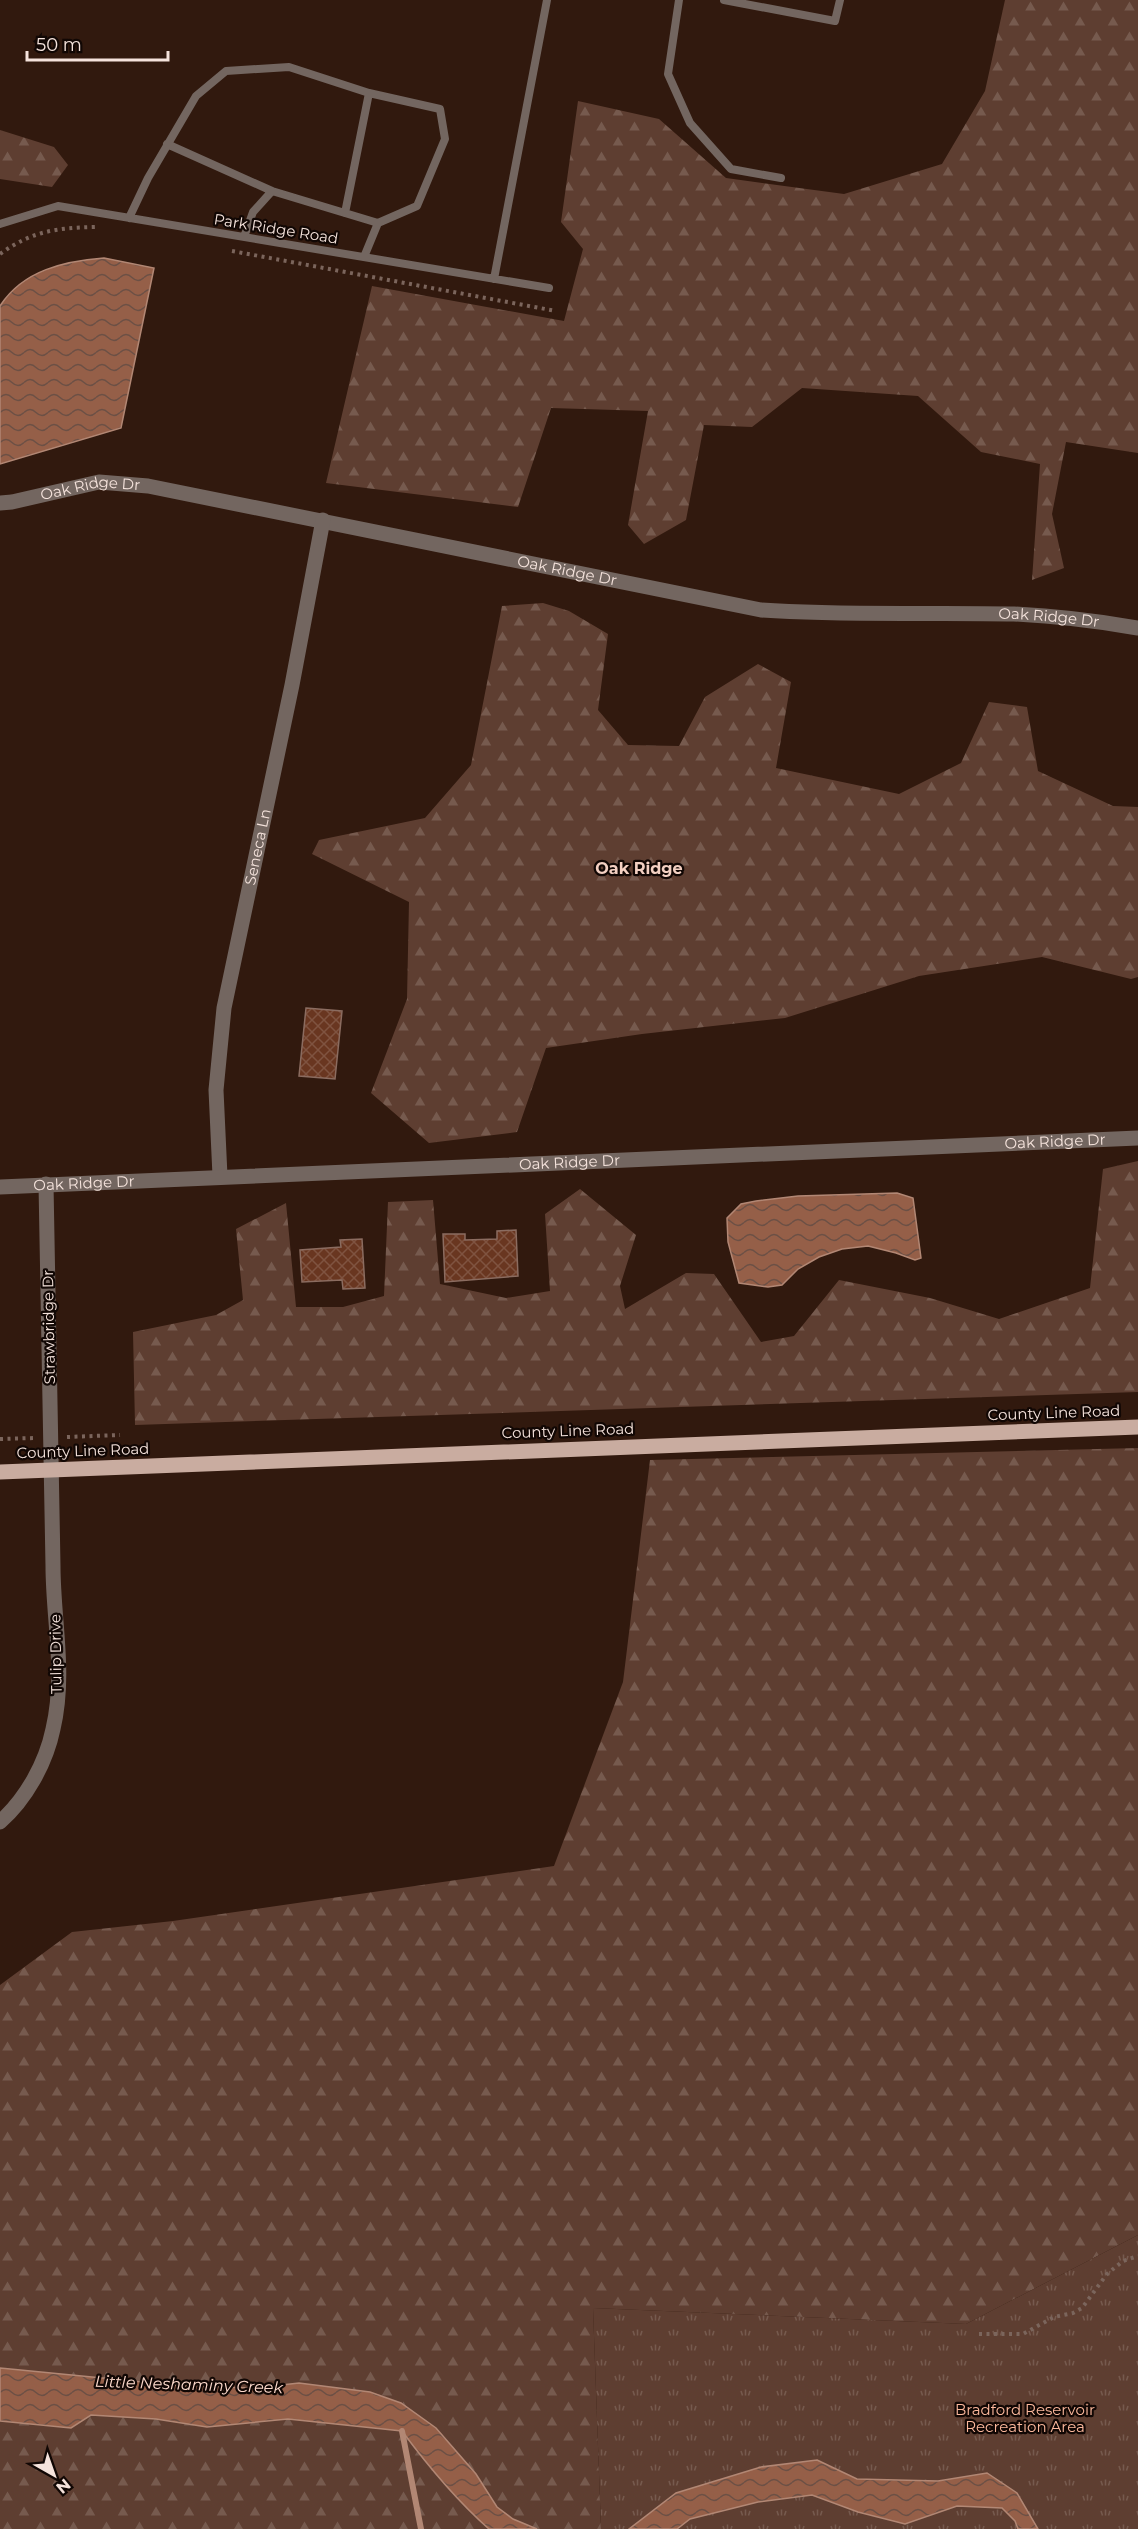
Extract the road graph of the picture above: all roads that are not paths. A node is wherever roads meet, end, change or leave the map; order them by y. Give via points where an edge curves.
1 (547, 0) edge
2 (679, 0) edge
3 (724, 0) edge
4 (840, 0) edge
5 (369, 93) junction
6 (167, 144) junction
7 (781, 178) dead end
8 (272, 191) junction
9 (345, 213) junction
10 (129, 218) junction
11 (378, 223) junction
12 (0, 224) edge
13 (244, 237) junction
14 (364, 257) junction
15 (495, 279) junction
16 (549, 288) dead end
17 (0, 503) edge
18 (323, 520) junction
19 (1138, 628) edge
20 (1138, 1138) edge
21 (220, 1176) junction
22 (46, 1184) junction
23 (0, 1187) edge
24 (1138, 1427) edge
25 (53, 1470) junction
26 (0, 1472) edge
27 (0, 1822) edge

1 - 15 lane
2 - 7 lane via 668,74 690,123 730,169
3 - 4 lane via 835,21
5 - 6 lane via 289,67 226,71 196,96
5 - 9 lane
5 - 11 lane via 440,109 445,139 417,206
6 - 8 lane
6 - 10 lane
8 - 9 lane
8 - 13 lane via 253,213
9 - 11 lane
10 - 12 lane, Park Ridge Road via 58,206
10 - 13 lane, Park Ridge Road
11 - 14 lane
13 - 14 lane, Park Ridge Road
14 - 15 lane, Park Ridge Road
15 - 16 lane, Park Ridge Road
17 - 18 street, Oak Ridge Dr via 99,482 148,486
18 - 19 street, Oak Ridge Dr via 761,610 827,615 1016,614
18 - 21 street, Seneca Ln via 224,1008 216,1090
20 - 21 street, Oak Ridge Dr
21 - 22 street, Oak Ridge Dr
22 - 23 street, Oak Ridge Dr
22 - 25 street, Strawbridge Dr
24 - 25 main road, County Line Road
25 - 26 main road, County Line Road
25 - 27 street, Tulip Drive via 53,1568 60,1665 57,1708 47,1750 12,1811

